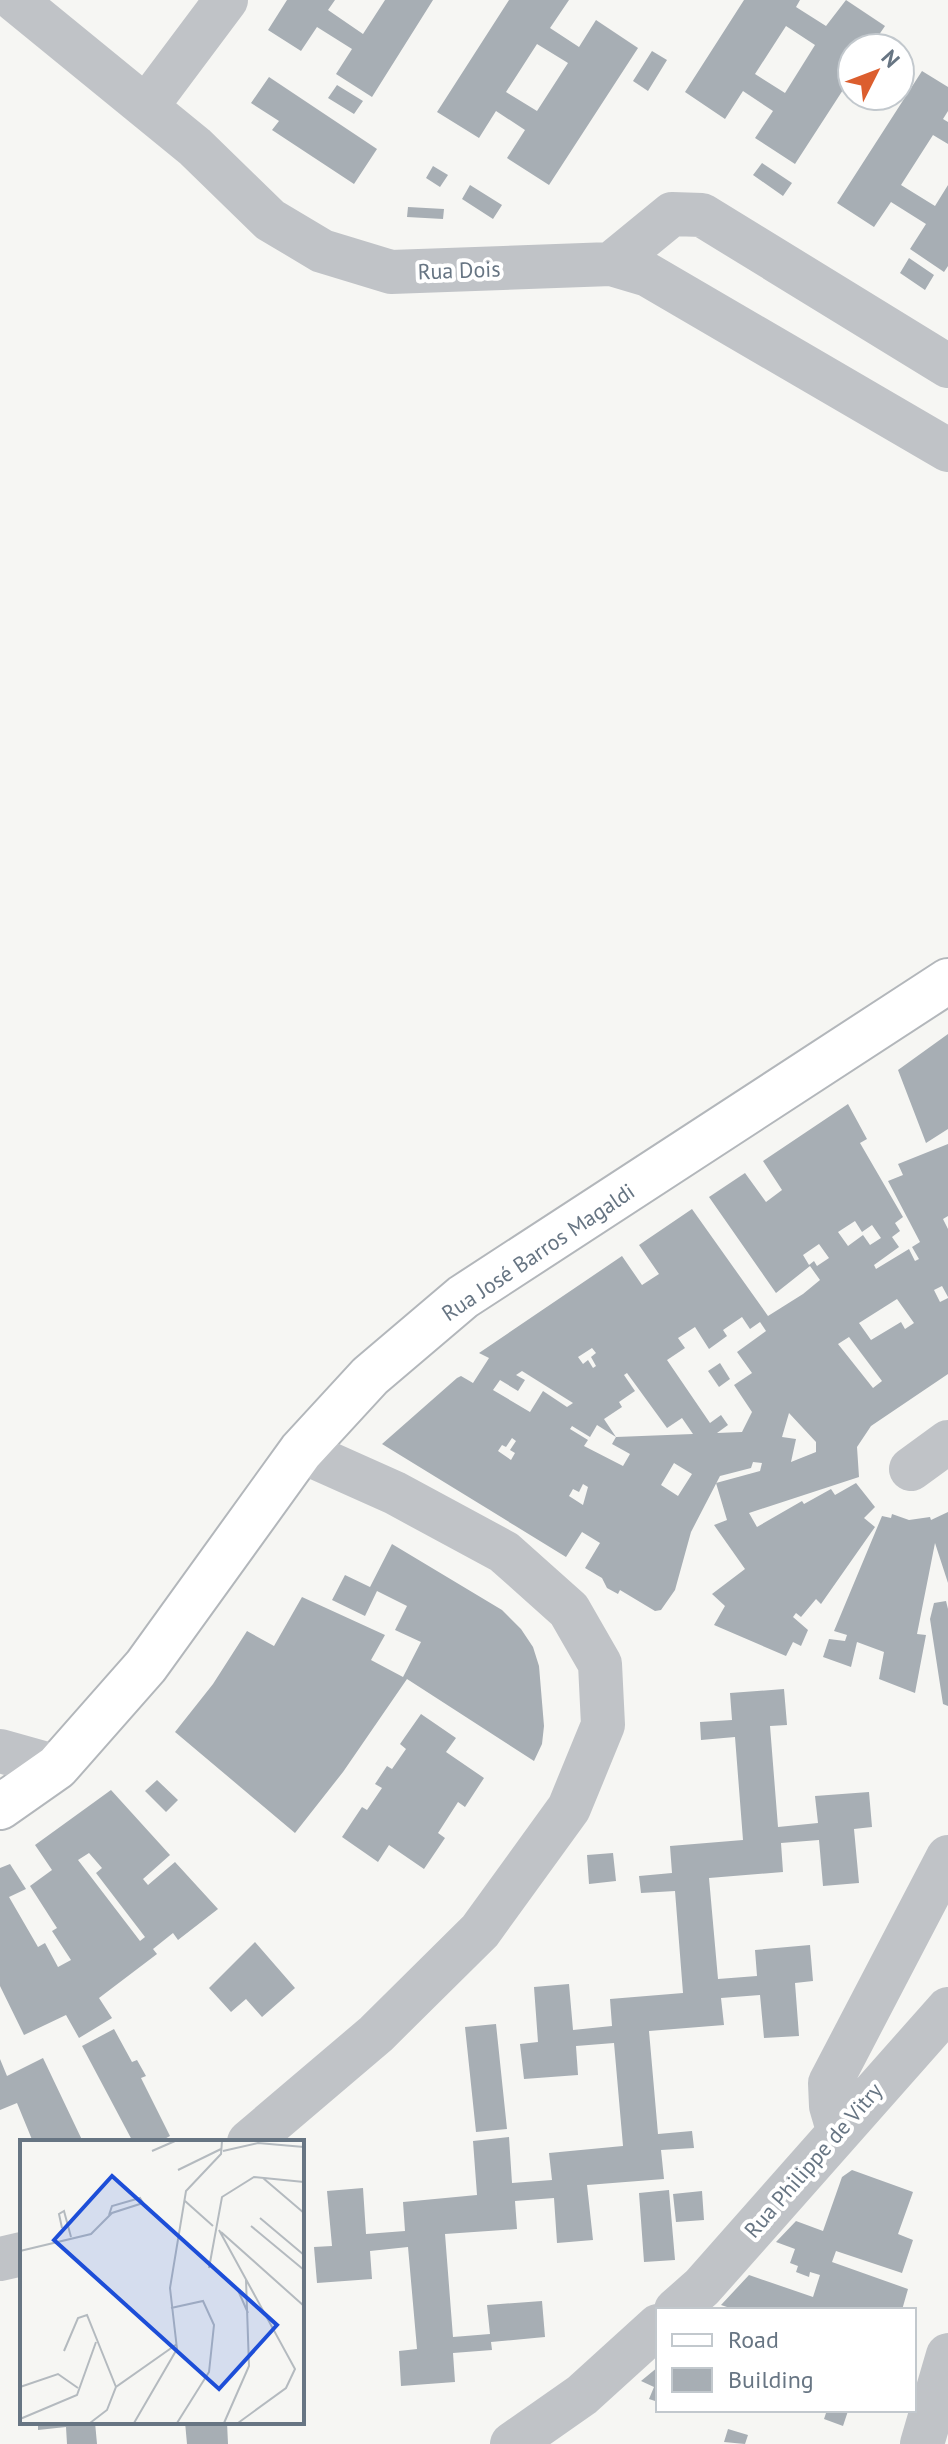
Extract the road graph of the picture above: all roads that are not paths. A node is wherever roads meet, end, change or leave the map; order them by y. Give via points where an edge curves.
1 (15, 0) edge
2 (226, 0) edge
3 (146, 107) junction
4 (611, 264) junction
5 (948, 366) edge
6 (948, 450) edge
7 (948, 981) edge
8 (948, 1442) edge
9 (301, 1451) junction
10 (911, 1469) dead end
11 (0, 1751) edge
12 (57, 1767) junction
13 (0, 1807) edge
14 (948, 1857) edge
15 (948, 2009) edge
16 (838, 2130) junction
17 (251, 2140) edge
18 (20, 2254) edge
19 (0, 2259) edge
20 (678, 2308) edge
21 (656, 2328) edge
22 (948, 2355) edge
23 (513, 2444) edge
24 (922, 2444) edge

1 - 3 street, Rua Dois
2 - 3 street
3 - 4 street, Rua Dois via 270,220 322,251 391,272
4 - 5 street via 672,214 702,215
4 - 6 street, Rua Dois via 648,275
7 - 9 main road, Rua José Barros Magaldi via 463,1297 370,1376
8 - 10 street
9 - 12 main road, Rua José Barros Magaldi via 146,1666
9 - 17 street via 395,1493 504,1552 569,1610 600,1664 603,1725 569,1808 480,1931 376,2034
11 - 12 street
12 - 13 main road, Rua José Barros Magaldi
14 - 16 street via 830,2083
15 - 16 street, Rua Philippe de Vitry
16 - 20 street, Rua Philippe de Vitry
18 - 19 street
21 - 23 street via 582,2395
22 - 24 street

